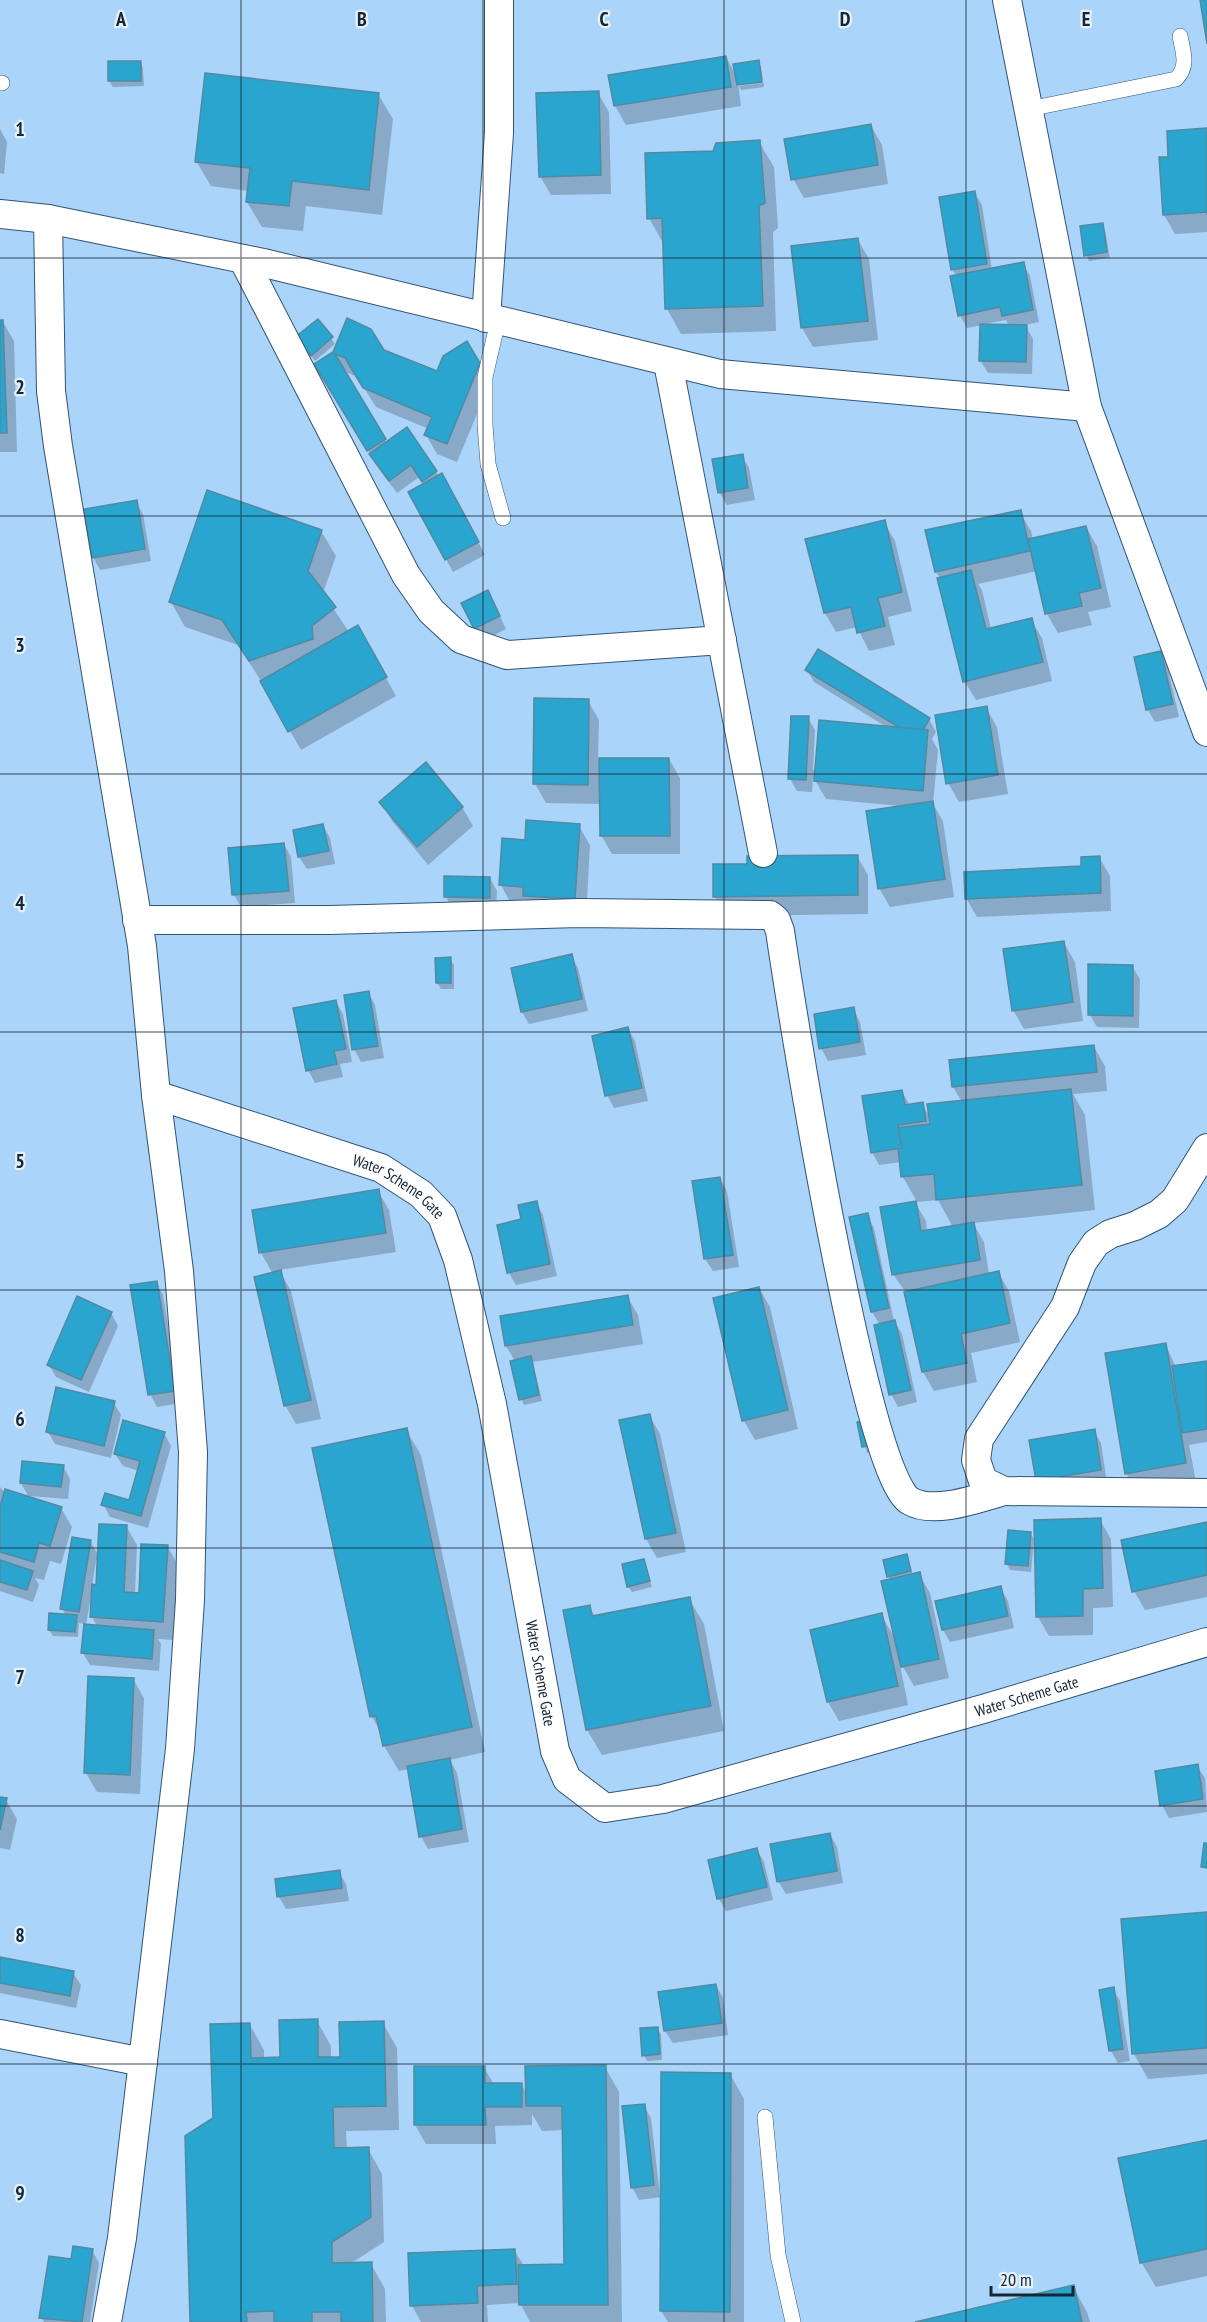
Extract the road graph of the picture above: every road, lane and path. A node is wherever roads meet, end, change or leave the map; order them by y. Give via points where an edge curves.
1 (499, 0) edge
2 (1007, 0) edge
3 (1180, 36) dead end
4 (1029, 109) junction
5 (0, 214) edge
6 (48, 219) junction
7 (243, 259) junction
8 (492, 319) junction
9 (668, 363) junction
10 (1087, 407) junction
11 (502, 518) dead end
12 (722, 640) junction
13 (1207, 732) edge
14 (763, 853) dead end
15 (137, 920) junction
16 (156, 1095) junction
17 (1207, 1148) edge
18 (1004, 1491) junction
19 (1207, 1493) edge
20 (1207, 1642) edge
21 (0, 2034) edge
22 (143, 2062) junction
23 (765, 2117) dead end
24 (106, 2322) edge
25 (793, 2322) edge

1 - 8 street
2 - 4 street
3 - 4 lane via 1185,63 1176,80
4 - 10 street
5 - 6 street
6 - 7 street
6 - 15 street via 51,391
7 - 8 street
7 - 12 street via 406,575 431,611 461,639 507,656
8 - 9 street
8 - 11 lane via 485,377 485,425 488,464
9 - 10 street via 720,374
9 - 12 street
10 - 13 street
12 - 14 street
15 - 16 street
15 - 18 street via 770,915 780,932 805,1095 832,1232 859,1361 888,1468 897,1487 910,1501 930,1506 957,1504
16 - 20 street, Water Scheme Gate via 381,1168 421,1194 442,1216 458,1260 492,1404 555,1751 567,1779 605,1809 663,1799
16 - 22 street via 179,1271 193,1452 190,1600 180,1749
17 - 18 street via 1175,1200 1159,1214 1096,1243 1082,1263 1065,1307 979,1439 976,1460 983,1481
18 - 19 street
21 - 22 street
22 - 24 street via 122,2238
23 - 25 lane via 778,2254

